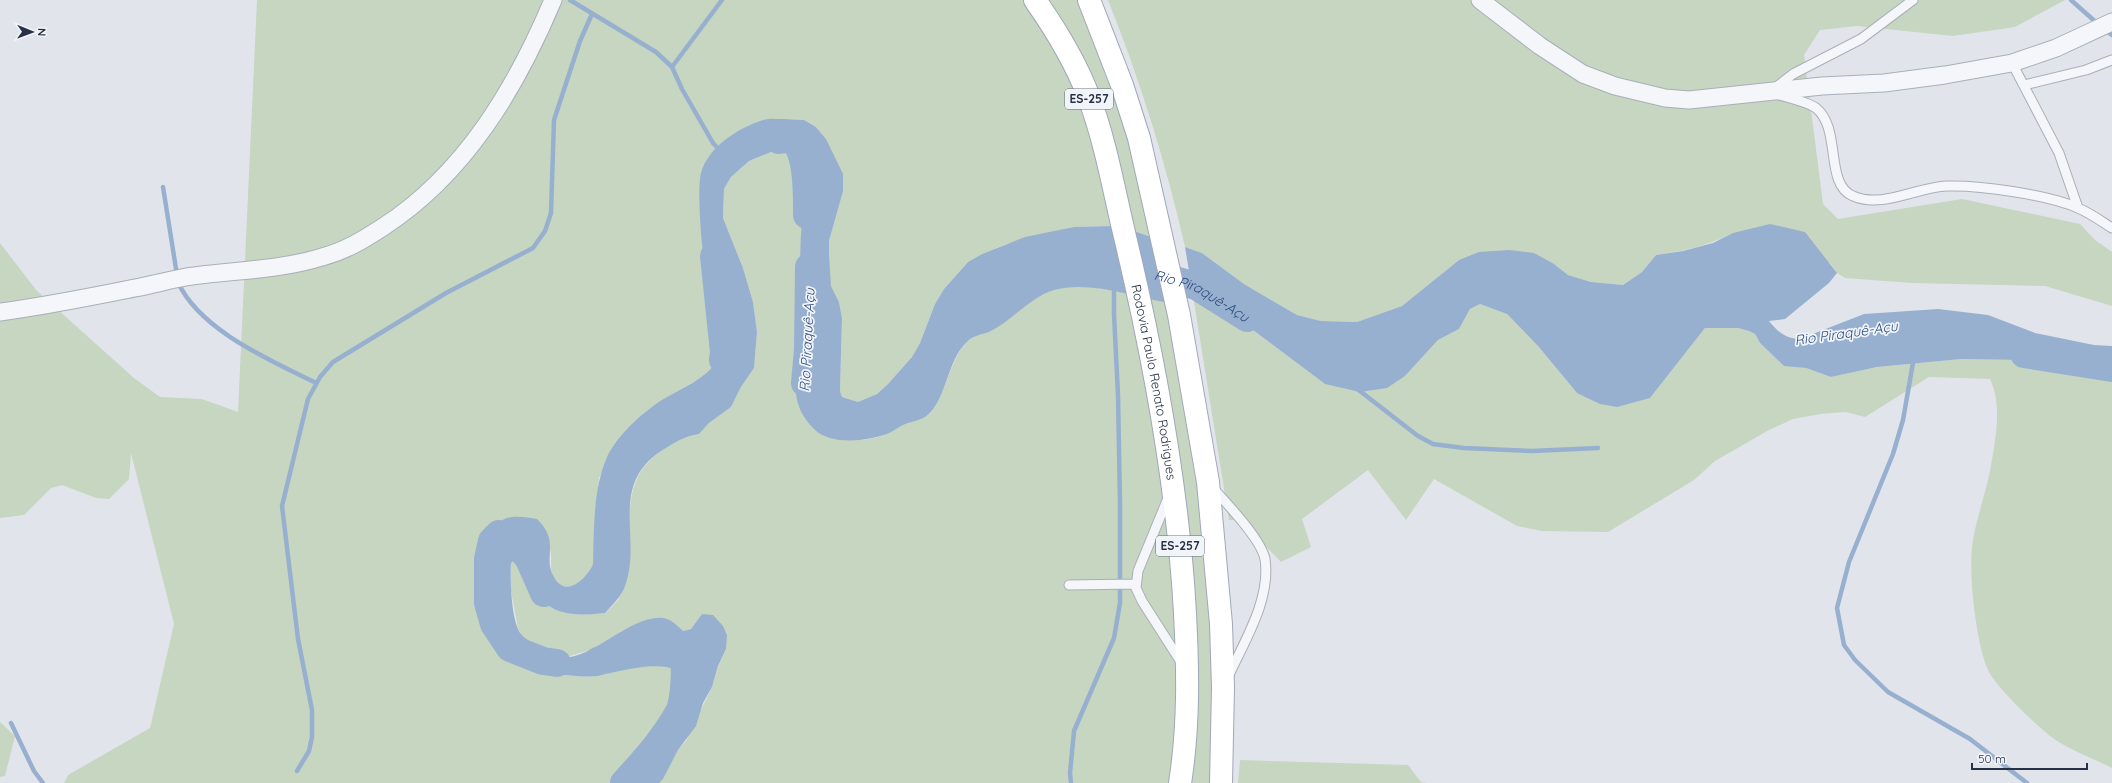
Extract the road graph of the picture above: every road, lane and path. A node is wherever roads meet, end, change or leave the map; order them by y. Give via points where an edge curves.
1 (554, 0) edge
2 (1035, 0) edge
3 (1089, 0) edge
4 (1480, 0) edge
5 (1913, 0) edge
6 (2112, 22) edge
7 (2112, 60) edge
8 (2012, 63) junction
9 (2024, 85) junction
10 (1769, 92) junction
11 (2078, 208) junction
12 (2112, 228) edge
13 (0, 312) edge
14 (1208, 482) junction
15 (1173, 486) junction
16 (1136, 584) junction
17 (1069, 585) dead end
18 (1188, 674) junction
19 (1223, 687) junction
20 (1180, 783) edge
21 (1221, 783) edge

1 - 13 street via 496,112 465,155 405,213 353,246 285,266 185,277 76,300
2 - 15 main road, Rodovia Paulo Renato Rodrigues / ES-257 via 1055,29 1088,95 1106,154 1143,310
3 - 14 main road, ES-257 via 1122,85 1139,138 1179,314
4 - 10 street via 1566,64 1583,74 1615,86 1665,98 1689,100
5 - 10 lane via 1862,39 1793,74
6 - 8 street via 2056,48
7 - 9 lane via 2086,70
8 - 9 lane
8 - 10 street via 1884,83
9 - 11 lane via 2059,153
10 - 11 lane via 1815,108 1827,120 1841,187 1852,196 1867,201 1881,200 1948,186 2009,191
11 - 12 lane
14 - 19 main road, ES-257 via 1216,554
14 - 19 lane via 1253,536 1265,558 1262,599
15 - 16 lane via 1138,571
15 - 18 main road, Rodovia Paulo Renato Rodrigues / ES-257 via 1182,558
16 - 17 lane
16 - 18 lane via 1142,601
18 - 20 main road, Rodovia Paulo Renato Rodrigues / ES-257
19 - 21 main road, ES-257

